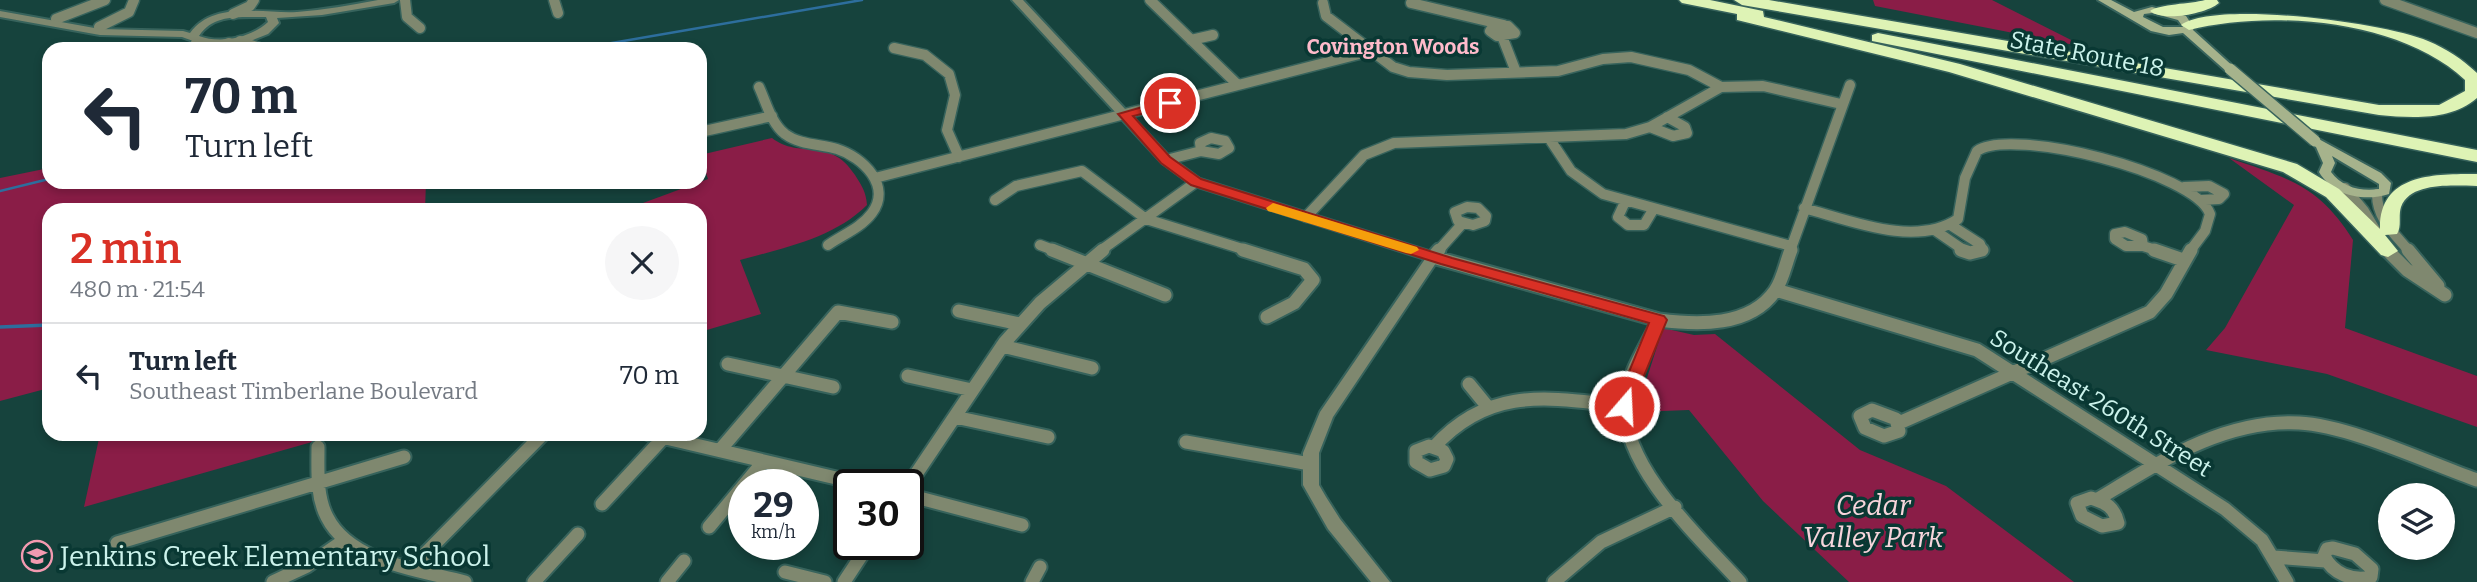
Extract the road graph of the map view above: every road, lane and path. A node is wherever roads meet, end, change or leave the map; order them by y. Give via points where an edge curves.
1 (105, 0) edge
2 (134, 0) edge
3 (256, 0) edge
4 (394, 0) edge
5 (405, 0) edge
6 (554, 0) edge
7 (1017, 0) edge
8 (1150, 0) edge
9 (1670, 0) edge
10 (1688, 0) edge
11 (1740, 0) edge
12 (2103, 0) edge
13 (2115, 0) edge
14 (2219, 0) edge
15 (2385, 0) edge
16 (1323, 3) dead end
17 (1411, 3) dead end
18 (2327, 4) dead end
19 (332, 11) junction
20 (2155, 11) junction
21 (0, 12) edge
22 (558, 13) dead end
23 (268, 14) junction
24 (233, 15) junction
25 (2138, 18) junction
26 (56, 19) junction
27 (208, 22) junction
28 (1504, 25) joint
29 (99, 27) junction
30 (2187, 27) junction
31 (420, 28) dead end
32 (266, 30) junction
33 (2163, 30) junction
34 (2477, 33) edge
35 (1213, 35) dead end
36 (1502, 36) joint
37 (1191, 40) junction
38 (194, 42) edge
39 (234, 42) joint
40 (263, 42) edge
41 (894, 48) dead end
42 (1371, 51) junction
43 (2211, 54) junction
44 (2477, 58) edge
45 (1516, 72) junction
46 (1238, 85) junction
47 (1850, 85) dead end
48 (759, 87) dead end
49 (1721, 87) junction
50 (1841, 104) junction
51 (1124, 114) junction
52 (772, 116) junction
53 (1667, 117) junction
54 (2148, 124) junction
55 (1650, 127) junction
56 (707, 130) edge
57 (1549, 138) junction
58 (2477, 142) edge
59 (2318, 143) junction
60 (1984, 146) joint
61 (1201, 151) dead end
62 (2477, 156) edge
63 (959, 157) junction
64 (1166, 160) junction
65 (1078, 171) joint
66 (2327, 177) junction
67 (875, 178) junction
68 (2477, 178) edge
69 (1196, 182) junction
70 (2345, 188) junction
71 (2382, 191) junction
72 (2193, 194) joint
73 (995, 200) dead end
74 (1625, 202) junction
75 (1804, 208) junction
76 (1653, 210) junction
77 (1306, 217) junction
78 (1146, 219) junction
79 (1462, 223) dead end
80 (1943, 229) junction
81 (2390, 230) junction
82 (828, 245) dead end
83 (1040, 245) dead end
84 (1791, 246) junction
85 (2143, 246) dead end
86 (2389, 251) junction
87 (1980, 252) dead end
88 (1433, 257) junction
89 (2183, 260) junction
90 (1086, 264) junction
91 (1312, 275) joint
92 (1776, 290) junction
93 (1165, 295) dead end
94 (959, 311) dead end
95 (1267, 317) dead end
96 (1659, 320) junction
97 (892, 322) dead end
98 (1020, 324) junction
99 (1002, 346) junction
100 (728, 364) dead end
101 (1093, 368) dead end
102 (2011, 372) junction
103 (783, 376) junction
104 (908, 376) dead end
105 (1469, 384) dead end
106 (833, 387) dead end
107 (972, 390) junction
108 (963, 404) joint
109 (1487, 406) junction
110 (1624, 406) junction
111 (955, 417) junction
112 (2293, 421) joint
113 (1899, 423) dead end
114 (1048, 437) dead end
115 (535, 441) edge
116 (661, 441) edge
117 (678, 441) edge
118 (1186, 442) dead end
119 (318, 447) dead end
120 (1434, 447) dead end
121 (720, 450) junction
122 (404, 457) dead end
123 (764, 461) junction
124 (1310, 464) junction
125 (2157, 465) junction
126 (757, 469) edge
127 (920, 469) edge
128 (833, 477) edge
129 (2477, 480) edge
130 (318, 483) junction
131 (924, 499) edge
132 (2098, 499) dead end
133 (602, 504) dead end
134 (728, 504) edge
135 (1675, 507) junction
136 (1022, 525) dead end
137 (709, 527) dead end
138 (579, 534) dead end
139 (343, 541) junction
140 (117, 543) dead end
141 (2274, 558) junction
142 (858, 560) edge
143 (684, 561) dead end
144 (2325, 561) dead end
145 (412, 567) junction
146 (1040, 567) dead end
147 (785, 572) dead end
148 (428, 577) edge
149 (273, 582) edge
150 (466, 582) edge
151 (534, 582) edge
152 (667, 582) edge
153 (825, 582) edge
154 (844, 582) edge
155 (1032, 582) edge
156 (1381, 582) edge
157 (1554, 582) edge
158 (1740, 582) edge
159 (2287, 582) edge

1 - 26 street
2 - 29 street via 129,12
3 - 23 street
3 - 24 street
4 - 19 street
5 - 31 street via 407,17
6 - 22 street
7 - 51 street
8 - 37 street
9 - 54 highway via 1954,68
10 - 62 highway, State Route 18
11 - 30 highway via 2379,110 2439,110 2456,106 2473,93 2474,79 2449,53 2397,28 2342,11 2260,2 2198,16
11 - 58 highway, State Route 18
12 - 25 main road
13 - 20 main road
14 - 20 highway via 2190,9
15 - 34 street
16 - 42 street via 1326,16
17 - 28 street
18 - 44 highway via 2402,25
19 - 23 street
19 - 32 street
20 - 25 main road via 2139,12
20 - 30 main road via 2182,18
21 - 26 street
21 - 38 street via 100,32 168,33
23 - 24 street
23 - 32 street via 274,20
24 - 27 street
25 - 33 main road
26 - 29 street
27 - 29 street via 164,29
27 - 38 street via 197,30
28 - 36 street via 1489,29
30 - 33 main road
30 - 43 main road
32 - 39 street
32 - 40 street
33 - 43 main road
35 - 37 street
36 - 45 street
37 - 46 street
38 - 39 street
41 - 63 street via 925,54 947,74 955,96 946,135
42 - 45 street via 1409,72
42 - 46 street
43 - 59 main road, bridge
45 - 49 street via 1558,71 1631,57 1689,70
46 - 51 street
47 - 50 street
48 - 52 street
49 - 50 street via 1763,86
49 - 53 street
50 - 75 street
51 - 63 street
51 - 64 street
52 - 56 street
52 - 67 street via 783,133 846,152
53 - 55 street
53 - 55 street via 1687,133 1675,137
54 - 66 highway via 2225,143
54 - 86 highway via 2318,181 2345,200
55 - 57 street via 1626,134
57 - 74 street via 1574,176
57 - 77 street via 1394,144 1364,155
59 - 66 main road via 2329,163
59 - 71 main road via 2377,176
60 - 72 street via 2035,146 2142,169
60 - 80 street via 1972,157 1958,219
61 - 64 street
63 - 67 street
64 - 69 street
65 - 73 street via 1016,186
65 - 78 street via 1090,174
66 - 70 main road
67 - 82 street via 876,209
68 - 71 highway via 2430,176
68 - 81 highway via 2408,190 2390,208
69 - 77 street
69 - 78 street
70 - 71 main road
70 - 86 street via 2367,211
71 - 81 street via 2377,208
72 - 89 street via 2211,218
74 - 76 street
74 - 76 street via 1618,217 1628,225 1644,225
75 - 80 street via 1896,229
75 - 84 street
76 - 84 street
77 - 88 street
78 - 90 street
78 - 91 street
79 - 88 street
80 - 87 street via 1960,250
81 - 86 street via 2445,295 2410,273
83 - 90 street
84 - 92 street
85 - 89 street
88 - 96 street
88 - 124 street via 1326,416
89 - 102 street via 2167,294 2150,312
90 - 93 street
90 - 98 street
91 - 95 street via 1314,280 1301,299
92 - 96 street via 1757,309 1736,318 1709,323
92 - 102 street, Southeast 260th Street via 1961,344
94 - 98 street
96 - 110 street
97 - 103 street via 838,312
98 - 99 street
99 - 101 street
99 - 107 street
100 - 103 street
102 - 113 street
102 - 125 street, Southeast 260th Street
103 - 106 street
103 - 121 street
104 - 107 street
105 - 109 street
107 - 108 street
108 - 111 street
109 - 110 street via 1534,398
109 - 120 street via 1461,418
110 - 135 street via 1634,451
111 - 114 street
111 - 127 street
112 - 125 street via 2261,423 2191,444
112 - 129 street via 2335,429
115 - 145 street
116 - 133 street
117 - 121 street
118 - 124 street
119 - 130 street
121 - 123 street
122 - 130 street
123 - 126 street
123 - 128 street
124 - 156 street via 1311,485 1319,500
125 - 132 street
125 - 141 street, Southeast 260th Street via 2225,509 2262,540
130 - 139 street via 326,516
130 - 140 street
131 - 136 street
134 - 137 street
135 - 157 street via 1601,542
135 - 158 street
138 - 151 street
139 - 145 street
139 - 149 street via 292,575
141 - 144 street
141 - 159 street, Southeast 260th Street
142 - 154 street
143 - 152 street
145 - 148 street
146 - 155 street
147 - 153 street
148 - 150 street

